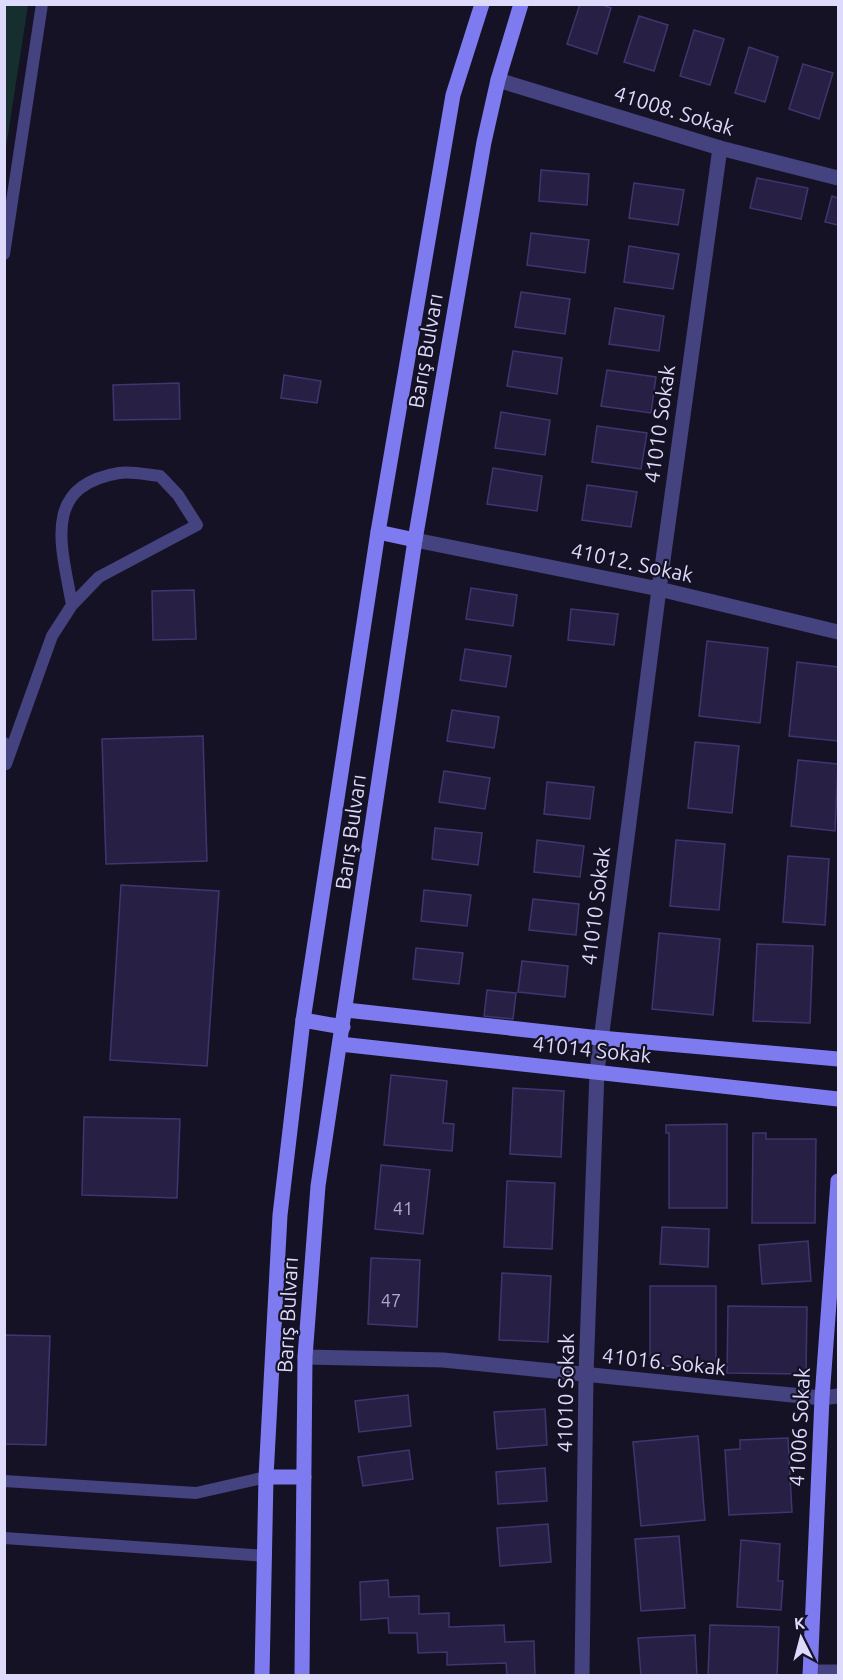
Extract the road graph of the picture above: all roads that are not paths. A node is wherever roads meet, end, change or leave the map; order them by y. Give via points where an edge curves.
1 (42, 4) edge
2 (482, 4) edge
3 (521, 4) edge
4 (498, 80) junction
5 (720, 148) junction
6 (838, 178) edge
7 (4, 254) edge
8 (378, 532) junction
9 (415, 540) junction
10 (659, 589) junction
11 (72, 605) junction
12 (838, 632) edge
13 (4, 742) edge
14 (5, 768) edge
15 (346, 1010) junction
16 (303, 1020) junction
17 (343, 1027) junction
18 (600, 1038) junction
19 (340, 1044) junction
20 (838, 1059) edge
21 (597, 1071) junction
22 (838, 1099) edge
23 (838, 1181) edge
24 (305, 1357) junction
25 (586, 1376) junction
26 (838, 1396) edge
27 (822, 1398) junction
28 (266, 1477) junction
29 (304, 1477) junction
30 (4, 1481) edge
31 (4, 1538) edge
32 (266, 1556) junction
33 (838, 1672) edge
34 (810, 1674) edge
35 (262, 1676) edge
36 (302, 1676) edge
37 (582, 1676) edge

1 - 7 lane
2 - 8 main road, Barış Bulvarı via 453,95
3 - 4 main road, Barış Bulvarı
4 - 5 street, 41008. Sokak
4 - 9 main road, Barış Bulvarı
5 - 6 street, 41008. Sokak
5 - 10 street, 41010 Sokak
8 - 9 main road
8 - 16 main road, Barış Bulvarı
9 - 10 street, 41012. Sokak
9 - 15 main road, Barış Bulvarı
10 - 12 street, 41012. Sokak
10 - 18 street, 41010 Sokak
11 - 11 lane via 99,577 197,525 160,476 121,472 90,481 67,501 61,519 62,545
11 - 14 lane via 52,636
13 - 14 lane
15 - 17 main road, Barış Bulvarı
15 - 18 main road, 41014 Sokak
16 - 17 main road
16 - 28 main road, Barış Bulvarı via 280,1215
17 - 19 main road, Barış Bulvarı
18 - 20 main road, 41014 Sokak
18 - 21 street, 41010 Sokak
19 - 21 main road, 41014 Sokak
19 - 24 main road, Barış Bulvarı via 318,1186
21 - 22 main road, 41014 Sokak
21 - 25 street, 41010 Sokak
23 - 27 main road, 41006 Sokak
24 - 25 street, 41016. Sokak via 443,1360
24 - 29 main road, Barış Bulvarı
25 - 27 street, 41016. Sokak
25 - 37 street, 41010 Sokak
26 - 27 street, 41016. Sokak
27 - 34 main road, 41006 Sokak
28 - 29 main road
28 - 30 lane via 196,1493
28 - 32 main road, Barış Bulvarı
29 - 36 main road, Barış Bulvarı
31 - 32 lane
32 - 35 main road, Barış Bulvarı
33 - 34 street

